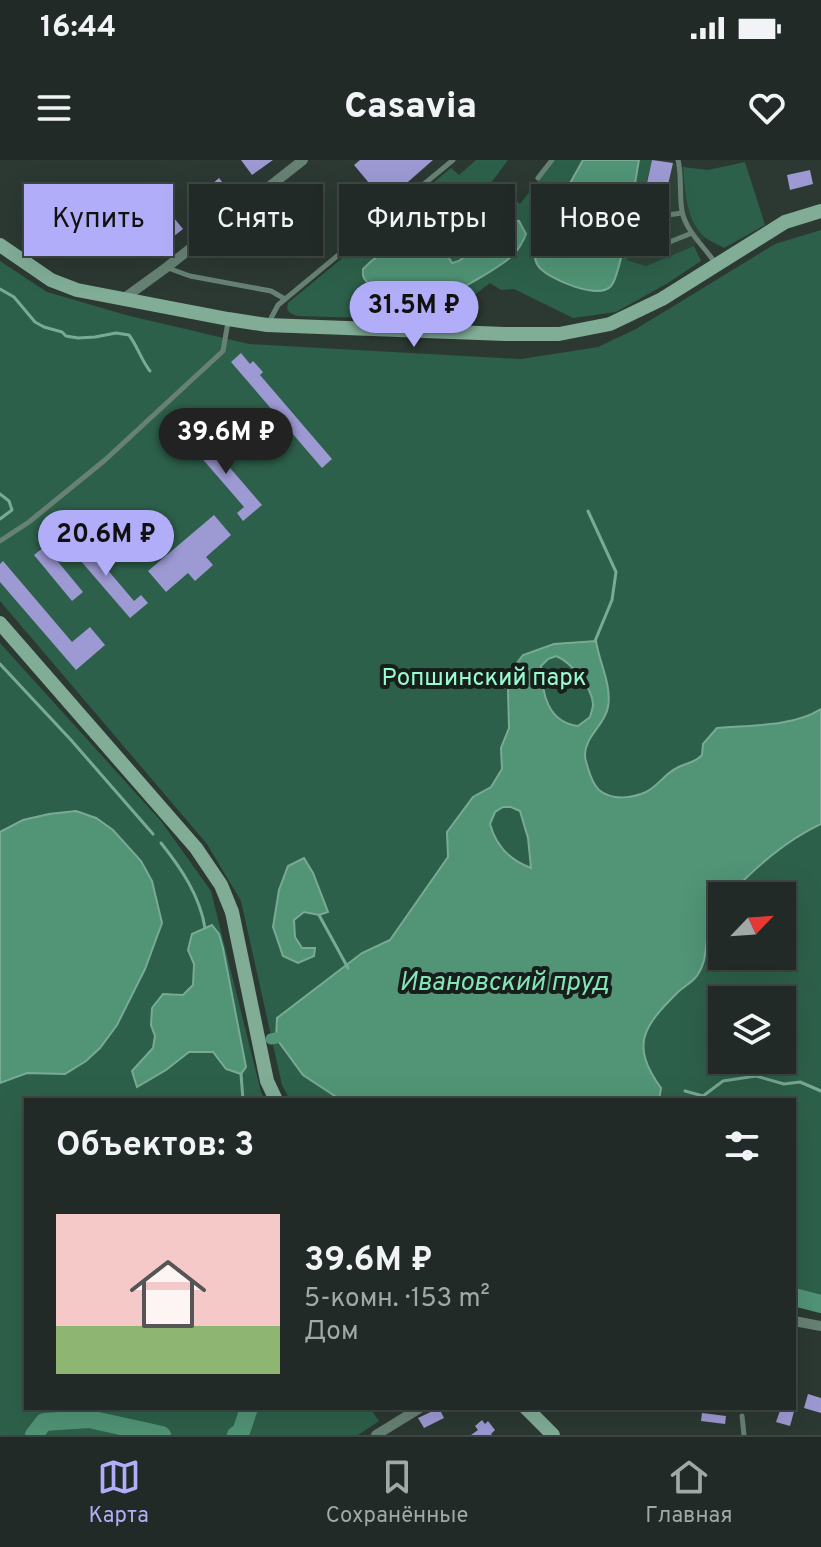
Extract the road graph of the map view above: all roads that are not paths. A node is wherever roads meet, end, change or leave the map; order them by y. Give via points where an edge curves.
1 (303, 160) edge
2 (453, 160) edge
3 (552, 160) edge
4 (678, 160) edge
5 (538, 178) dead end
6 (821, 211) edge
7 (682, 213) junction
8 (669, 215) edge
9 (692, 233) junction
10 (669, 242) edge
11 (0, 245) edge
12 (716, 264) junction
13 (167, 267) junction
14 (123, 299) junction
15 (285, 299) junction
16 (228, 319) junction
17 (267, 325) junction
18 (0, 541) edge
19 (0, 623) edge
20 (275, 1098) edge
21 (796, 1321) edge
22 (821, 1326) edge
23 (417, 1410) edge
24 (528, 1410) edge
25 (742, 1416) dead end
26 (376, 1435) edge
27 (553, 1435) edge
28 (744, 1435) edge

1 - 13 street
2 - 15 lane
3 - 5 lane
4 - 7 lane
6 - 12 main road via 785,222
7 - 8 lane
7 - 9 lane
9 - 10 lane
9 - 12 lane
11 - 14 main road via 51,280
12 - 17 main road via 610,324 559,334
13 - 14 street
13 - 15 lane via 271,291
14 - 16 main road
15 - 17 lane
16 - 17 main road
16 - 18 lane via 223,351 105,460
19 - 20 main road via 196,848 221,885 232,912 267,1081
21 - 22 street
23 - 26 street
24 - 27 main road
25 - 28 lane

